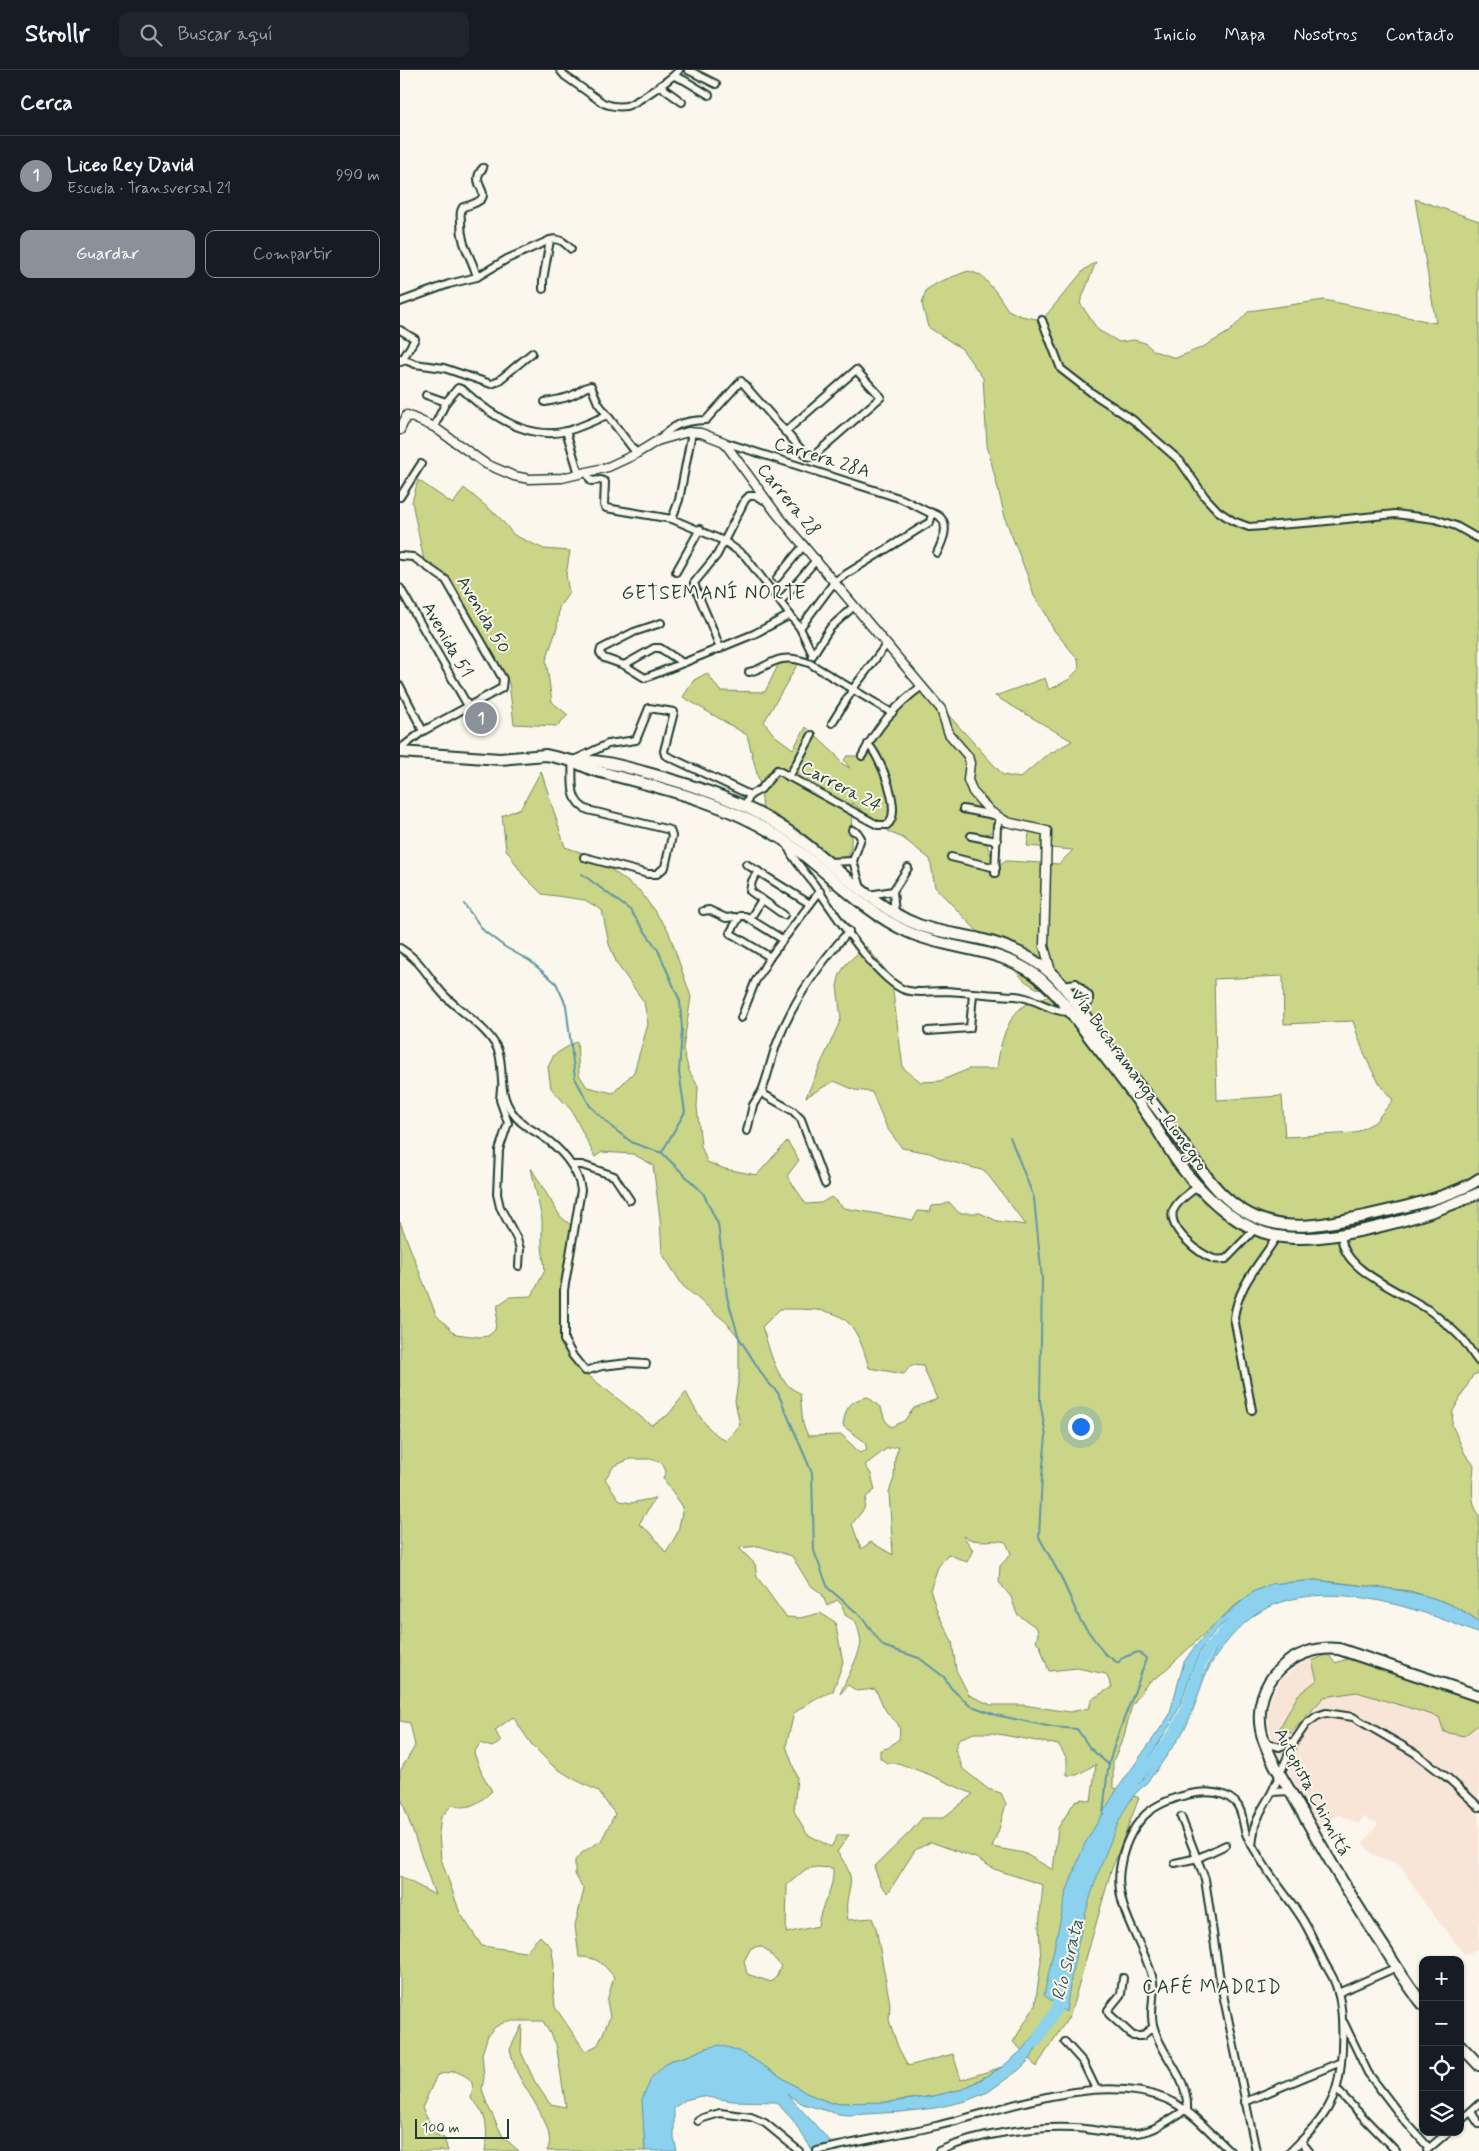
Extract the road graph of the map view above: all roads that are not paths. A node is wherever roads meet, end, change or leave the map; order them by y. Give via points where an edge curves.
1 (560, 70) edge
2 (679, 70) edge
3 (688, 70) edge
4 (674, 76) junction
5 (716, 84) dead end
6 (660, 86) junction
7 (709, 95) dead end
8 (682, 102) dead end
9 (483, 168) dead end
10 (550, 240) junction
11 (571, 249) dead end
12 (477, 277) junction
13 (543, 289) dead end
14 (400, 302) edge
15 (1042, 320) dead end
16 (400, 330) edge
17 (532, 353) dead end
18 (401, 360) edge
19 (426, 395) dead end
20 (446, 402) junction
21 (545, 402) dead end
22 (404, 413) edge
23 (607, 415) junction
24 (706, 420) junction
25 (434, 427) junction
26 (400, 430) edge
27 (566, 431) junction
28 (692, 432) junction
29 (785, 432) junction
30 (701, 433) junction
31 (657, 441) junction
32 (724, 442) junction
33 (637, 454) junction
34 (421, 464) dead end
35 (587, 473) junction
36 (579, 474) junction
37 (400, 497) edge
38 (768, 502) junction
39 (930, 512) junction
40 (674, 517) junction
41 (700, 529) junction
42 (1479, 539) edge
43 (724, 541) junction
44 (804, 545) junction
45 (937, 553) dead end
46 (400, 556) edge
47 (817, 560) junction
48 (676, 572) dead end
49 (777, 578) dead end
50 (834, 582) junction
51 (400, 588) edge
52 (781, 601) junction
53 (854, 606) junction
54 (790, 615) junction
55 (661, 623) dead end
56 (800, 628) junction
57 (886, 645) junction
58 (720, 649) junction
59 (813, 655) junction
60 (809, 663) junction
61 (683, 664) junction
62 (624, 665) junction
63 (749, 672) dead end
64 (400, 686) edge
65 (922, 686) junction
66 (853, 690) junction
67 (468, 706) junction
68 (892, 713) junction
69 (832, 723) dead end
70 (423, 731) junction
71 (812, 735) dead end
72 (868, 744) junction
73 (400, 750) edge
74 (862, 756) dead end
75 (572, 761) junction
76 (789, 777) junction
77 (750, 795) junction
78 (745, 806) junction
79 (963, 809) dead end
80 (998, 817) junction
81 (852, 830) dead end
82 (971, 836) dead end
83 (997, 841) junction
84 (788, 843) junction
85 (584, 857) dead end
86 (951, 857) dead end
87 (828, 861) junction
88 (853, 862) junction
89 (746, 864) dead end
90 (908, 868) dead end
91 (758, 871) junction
92 (820, 891) junction
93 (865, 891) junction
94 (893, 891) junction
95 (761, 900) junction
96 (810, 904) junction
97 (703, 911) dead end
98 (895, 914) junction
99 (784, 915) dead end
100 (750, 918) junction
101 (738, 919) junction
102 (848, 931) junction
103 (782, 939) junction
104 (1044, 946) junction
105 (400, 948) edge
106 (770, 957) junction
107 (1033, 960) junction
108 (1052, 975) junction
109 (1062, 986) junction
110 (973, 994) junction
111 (1073, 1010) junction
112 (741, 1018) dead end
113 (928, 1031) dead end
114 (501, 1087) junction
115 (762, 1091) junction
116 (747, 1131) dead end
117 (572, 1165) junction
118 (1479, 1179) edge
119 (825, 1184) dead end
120 (1198, 1186) junction
121 (1479, 1193) edge
122 (630, 1200) dead end
123 (1255, 1229) junction
124 (1342, 1235) junction
125 (1277, 1236) junction
126 (519, 1266) dead end
127 (1479, 1362) edge
128 (646, 1364) dead end
129 (1252, 1410) dead end
130 (1479, 1696) edge
131 (1295, 1740) junction
132 (1265, 1742) junction
133 (1280, 1771) junction
134 (1290, 1791) junction
135 (1272, 1792) junction
136 (1479, 1807) edge
137 (1181, 1817) dead end
138 (1226, 1845) dead end
139 (1252, 1845) junction
140 (1198, 1858) junction
141 (1175, 1863) dead end
142 (1397, 1967) junction
143 (1123, 1978) dead end
144 (1338, 1993) junction
145 (1421, 2001) edge
146 (1343, 2020) junction
147 (1153, 2027) junction
148 (1064, 2042) dead end
149 (1461, 2046) edge
150 (1341, 2062) junction
151 (1479, 2065) edge
152 (1096, 2089) junction
153 (1336, 2089) junction
154 (1245, 2102) junction
155 (1479, 2104) edge
156 (1187, 2110) junction
157 (1471, 2112) junction
158 (1464, 2118) edge
159 (698, 2121) dead end
160 (1479, 2124) edge
161 (1443, 2136) edge
162 (1301, 2141) junction
163 (962, 2142) junction
164 (1427, 2150) edge
165 (799, 2151) edge
166 (818, 2151) edge
167 (939, 2151) edge
168 (965, 2151) edge
169 (1230, 2151) edge
170 (1256, 2151) edge
171 (1292, 2151) edge
172 (1309, 2151) edge
173 (1396, 2151) edge

1 - 6 street via 610,106 628,105
2 - 4 street
3 - 5 street
4 - 6 street
4 - 7 street
6 - 8 street
9 - 12 street via 477,179 482,199 480,203 463,207 460,216 462,241
10 - 11 street via 555,238
10 - 12 street
10 - 13 street
12 - 14 street
15 - 42 street via 1061,369 1133,420 1180,461 1205,497 1233,521 1248,526 1395,514 1435,519
16 - 18 street via 415,339
17 - 18 street via 498,382 491,384 444,368
19 - 20 street
20 - 25 street
20 - 27 street via 460,388 483,408 514,426 546,432
21 - 23 street via 564,399 591,386
22 - 25 street
22 - 26 street
23 - 27 street
23 - 33 street
24 - 29 street via 741,381
24 - 30 street
24 - 31 street via 671,427
25 - 36 street via 486,464 514,476 541,479
27 - 36 street
28 - 30 street
28 - 31 street
28 - 40 street
29 - 29 street via 812,457 881,397 856,370
30 - 32 street
31 - 33 street
32 - 38 street, Carrera 28
32 - 39 street, Carrera 28A via 910,502
33 - 35 street
34 - 37 street
35 - 36 street
35 - 40 street via 591,480 605,482 606,508
38 - 43 street via 749,496
38 - 44 street, Carrera 28
39 - 45 street via 941,518 945,525 944,539
39 - 50 street via 930,522
40 - 41 street
41 - 43 street
41 - 48 street
43 - 52 street via 745,556
43 - 58 street via 709,567 694,583
44 - 47 street, Carrera 28
44 - 49 street
46 - 67 street, Avenida 50 via 413,557 446,580 504,680 502,688
47 - 50 street, Carrera 28
47 - 52 street
50 - 53 street, Carrera 28
50 - 56 street
51 - 67 street, Avenida 51
52 - 54 street
53 - 57 street, Carrera 28
53 - 59 street via 830,628
54 - 56 street
54 - 58 street
55 - 62 street via 601,649 604,658
56 - 59 street
57 - 65 street, Carrera 28
57 - 66 street
58 - 61 street
59 - 60 street
60 - 63 street via 781,658 760,670
60 - 66 street
61 - 62 street via 645,678
61 - 62 street via 660,648 654,648
64 - 70 street
65 - 68 street
65 - 80 street, Carrera 28 via 941,708 949,734 968,756 968,780 973,792
66 - 68 street
66 - 69 street
67 - 70 street
68 - 72 street
70 - 73 street
71 - 76 street
72 - 74 street
72 - 76 street, Carrera 24 via 879,760 894,806 891,821 884,826
73 - 75 highway, Vía Bucaramanga - Rionegro via 500,759 546,755
75 - 77 street via 608,744 636,740 649,708 671,710 674,716 665,755
75 - 78 highway, Vía Bucaramanga - Rionegro via 588,760 627,768 700,788
75 - 84 highway, Vía Bucaramanga - Rionegro via 739,814
75 - 85 street via 572,794 581,807 667,828 672,832 665,867 657,874
76 - 77 street, Carrera 24 via 774,771 766,784
77 - 78 street
78 - 87 highway, Vía Bucaramanga - Rionegro via 770,818
79 - 80 street
80 - 83 street
80 - 104 street, Carrera 28 via 1047,831
81 - 88 street via 861,838
82 - 83 street
83 - 86 street via 995,870
84 - 92 street via 790,853
84 - 111 highway, Vía Bucaramanga - Rionegro via 888,922 930,941 1014,962 1037,976
87 - 88 street
87 - 93 highway, Vía Bucaramanga - Rionegro
88 - 93 street
89 - 91 street
90 - 94 street
91 - 95 street via 750,891
91 - 96 street
92 - 96 street
92 - 102 street
93 - 94 street
93 - 98 highway, Vía Bucaramanga - Rionegro
94 - 98 street
95 - 99 street
95 - 100 street
96 - 103 street
97 - 101 street
98 - 107 highway, Vía Bucaramanga - Rionegro via 928,928 1002,946
100 - 101 street via 742,915
100 - 103 street
101 - 106 street via 730,933
102 - 110 street via 887,978 903,990
102 - 115 street via 819,966 795,1004 776,1045
103 - 106 street
104 - 107 street via 1041,955
104 - 108 street
105 - 114 street via 421,964 443,994 488,1037 498,1052
106 - 112 street via 755,982
107 - 108 highway, Vía Bucaramanga - Rionegro
108 - 109 highway, Vía Bucaramanga - Rionegro
109 - 111 highway, Vía Bucaramanga - Rionegro
109 - 111 street via 1076,984 1089,996 1089,1002
110 - 111 street via 1029,998 1061,1012
110 - 113 street via 970,1028
111 - 118 highway, Vía Bucaramanga - Rionegro via 1170,1126 1201,1172 1231,1203 1254,1216 1290,1225 1328,1224 1434,1198
111 - 120 highway, Vía Bucaramanga - Rionegro
114 - 117 street via 511,1112 545,1138
114 - 126 street via 500,1100 508,1123 499,1150 497,1194 500,1207 517,1239
115 - 116 street via 753,1105
115 - 119 street via 801,1119
117 - 122 street via 582,1165 614,1176
117 - 128 street via 579,1178 580,1190 564,1290 564,1340 585,1371 611,1365
120 - 123 highway, Vía Bucaramanga - Rionegro via 1225,1212
120 - 123 street via 1175,1207 1172,1222 1184,1238 1204,1254 1216,1260 1226,1259
121 - 124 highway, Vía Bucaramanga - Rionegro via 1442,1208
123 - 125 highway, Vía Bucaramanga - Rionegro
124 - 125 highway, Vía Bucaramanga - Rionegro
124 - 127 street via 1341,1244 1345,1252 1360,1268 1434,1314 1464,1340
125 - 129 street via 1253,1269 1235,1306 1234,1318
130 - 132 highway, Autopista Chimitá via 1339,1649 1323,1647 1295,1656 1274,1675 1259,1706
131 - 132 street via 1279,1747
131 - 133 street
131 - 136 street via 1306,1724 1317,1716 1335,1713 1353,1717 1428,1762
132 - 133 highway, Autopista Chimitá
133 - 134 highway, Autopista Chimitá
133 - 135 street
134 - 135 street
134 - 142 highway, Autopista Chimitá via 1335,1870
135 - 139 street via 1255,1824
137 - 140 street
138 - 140 street
139 - 144 street via 1301,1916
139 - 147 street via 1239,1808 1223,1795 1210,1793 1185,1795 1157,1807 1146,1814 1130,1835 1120,1869 1121,1896 1153,1979
140 - 141 street
140 - 154 street via 1205,1879 1220,1980
142 - 144 street
142 - 145 highway, Autopista Chimitá
143 - 147 street via 1121,1994 1108,2010 1109,2014 1133,2036 1142,2036
144 - 146 street
146 - 150 street
146 - 164 street via 1368,2073
147 - 156 street via 1184,2086
148 - 152 street via 1083,2062
149 - 151 highway
150 - 153 street
150 - 154 street
152 - 156 street via 1133,2090 1165,2098
152 - 166 street
153 - 162 street via 1329,2106
153 - 173 street
154 - 170 street
155 - 157 street
156 - 163 street via 1139,2133 1054,2128 1013,2131
156 - 169 street
157 - 158 street
157 - 160 street
159 - 165 street via 720,2113 751,2117 765,2123
161 - 164 street
162 - 171 street
162 - 172 street
163 - 167 street
163 - 168 street

